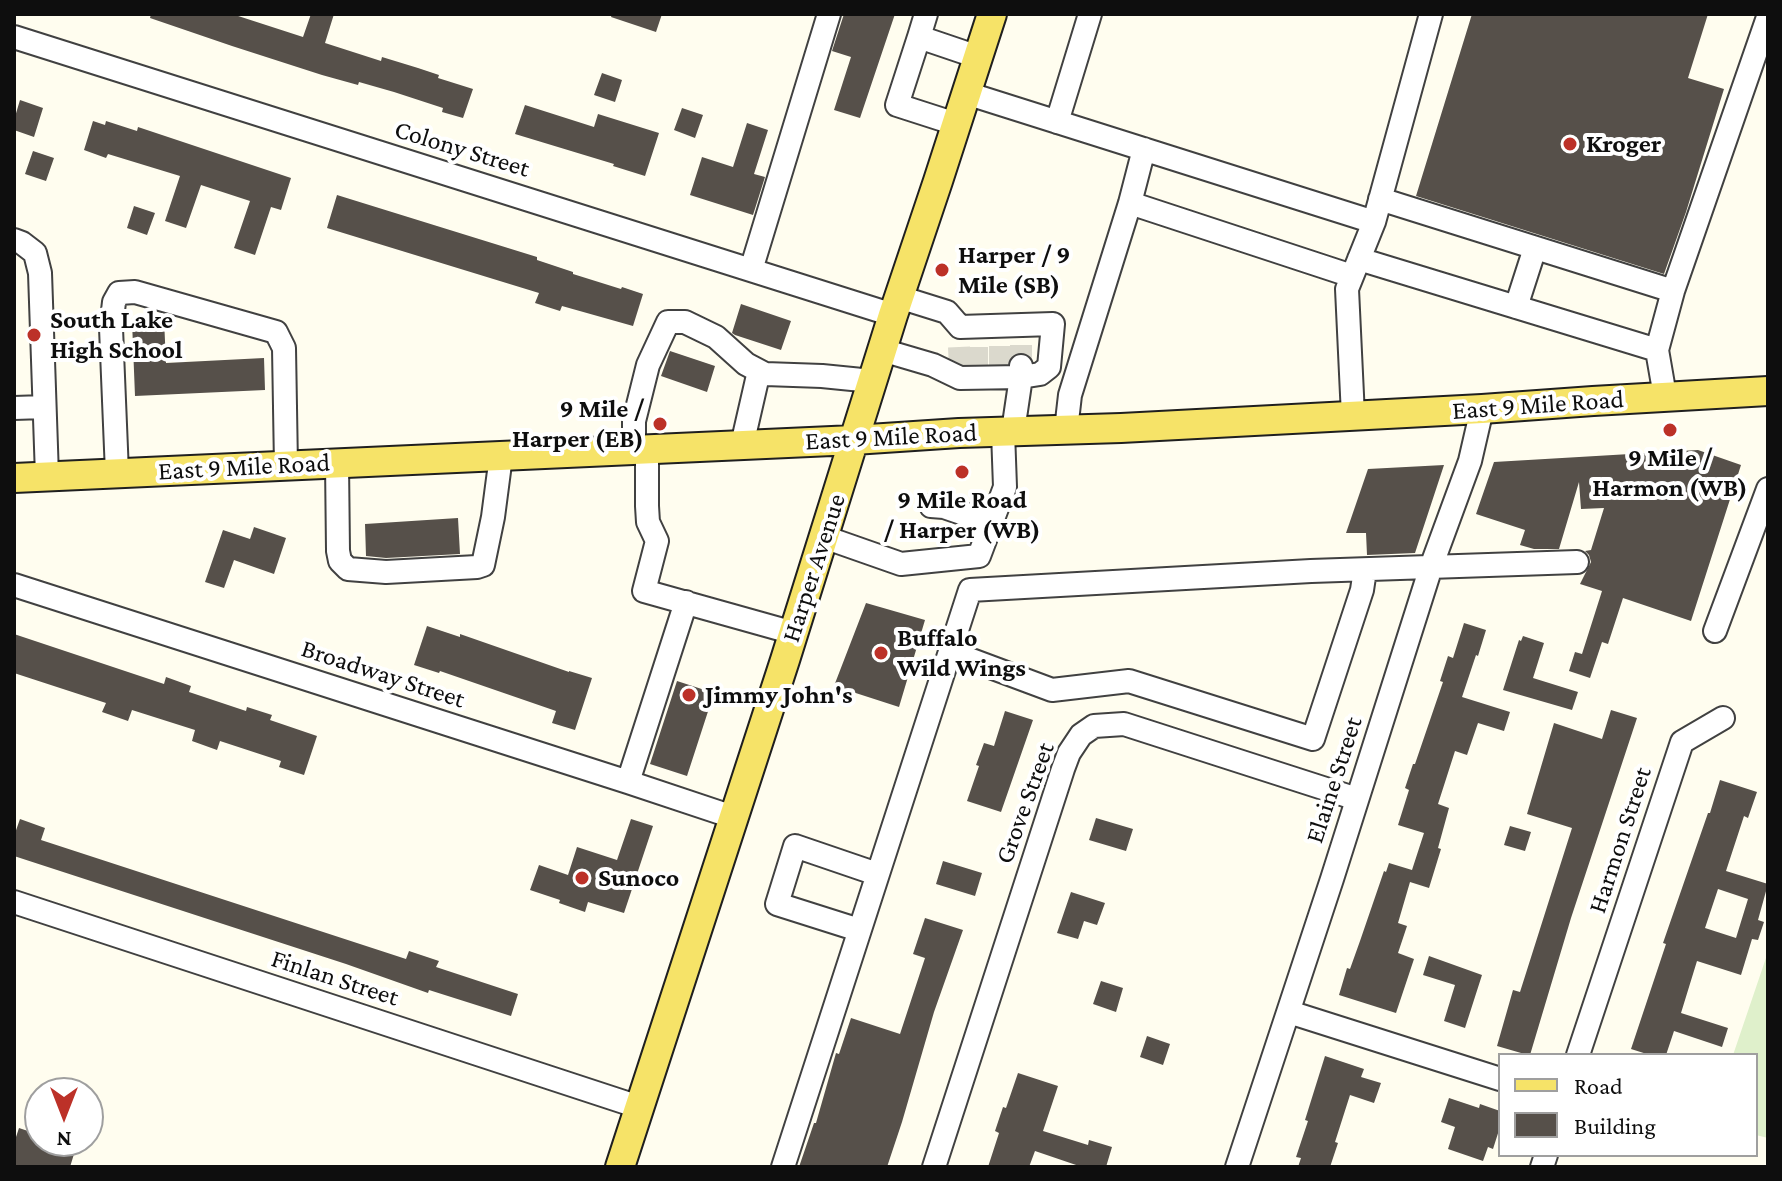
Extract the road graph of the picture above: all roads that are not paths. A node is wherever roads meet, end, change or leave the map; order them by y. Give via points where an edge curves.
1 (829, 14) edge
2 (926, 14) edge
3 (992, 14) edge
4 (1090, 14) edge
5 (1431, 14) edge
6 (1768, 17) edge
7 (14, 37) edge
8 (919, 37) junction
9 (978, 57) junction
10 (966, 93) junction
11 (1057, 122) junction
12 (956, 124) junction
13 (1144, 149) junction
14 (1380, 199) junction
15 (1130, 203) junction
16 (1374, 222) junction
17 (14, 240) edge
18 (1535, 248) junction
19 (1355, 267) junction
20 (751, 270) junction
21 (1673, 291) junction
22 (896, 306) junction
23 (1516, 307) junction
24 (882, 350) junction
25 (1657, 350) junction
26 (1010, 354) junction
27 (968, 355) junction
28 (759, 371) junction
29 (872, 381) junction
30 (1768, 391) edge
31 (1665, 396) junction
32 (44, 407) junction
33 (14, 408) edge
34 (1482, 409) junction
35 (1353, 416) junction
36 (1066, 430) junction
37 (1008, 432) junction
38 (854, 440) junction
39 (742, 445) junction
40 (640, 449) junction
41 (501, 456) junction
42 (337, 463) junction
43 (286, 466) junction
44 (117, 473) junction
45 (47, 476) junction
46 (14, 478) edge
47 (1768, 489) edge
48 (931, 506) dead end
49 (991, 523) junction
50 (824, 537) junction
51 (1577, 562) dead end
52 (1431, 567) junction
53 (1365, 570) junction
54 (14, 585) edge
55 (686, 602) junction
56 (1715, 631) dead end
57 (794, 633) junction
58 (950, 652) junction
59 (1723, 718) dead end
60 (628, 782) junction
61 (1357, 799) junction
62 (733, 817) junction
63 (877, 874) junction
64 (14, 902) edge
65 (859, 930) junction
66 (1289, 1012) junction
67 (1579, 1053) edge
68 (1498, 1078) edge
69 (639, 1107) junction
70 (620, 1167) edge
71 (783, 1167) edge
72 (934, 1167) edge
73 (1237, 1167) edge

1 - 20 street
2 - 8 street
3 - 9 main road, Harper Avenue
4 - 11 street
5 - 14 street
6 - 21 street
7 - 20 street, Colony Street
8 - 9 street
8 - 12 street via 897,105
9 - 10 main road, Harper Avenue
10 - 11 street
10 - 12 main road, Harper Avenue
11 - 13 street
12 - 22 main road, Harper Avenue
13 - 15 street
13 - 16 street
14 - 16 street
14 - 18 street
15 - 19 street
15 - 36 street via 1070,395
16 - 19 street
17 - 32 street via 35,253 40,273
18 - 21 street
18 - 23 street
19 - 23 street
19 - 35 street via 1347,289
20 - 22 street, Colony Street
21 - 25 street
22 - 24 main road, Harper Avenue
22 - 27 street, Colony Street via 947,312
23 - 25 street
24 - 27 street via 933,365
24 - 29 main road, Harper Avenue
25 - 31 street
26 - 27 street
26 - 27 street
26 - 37 street
28 - 29 street
28 - 39 street
28 - 40 street via 716,337 685,322 668,322 648,365 634,421
29 - 38 main road, Harper Avenue
30 - 31 main road, East 9 Mile Road
31 - 34 main road, East 9 Mile Road
32 - 33 street
32 - 45 street
34 - 35 main road, East 9 Mile Road
34 - 52 street, Elaine Street via 1470,461
35 - 36 main road, East 9 Mile Road
36 - 37 main road, East 9 Mile Road
37 - 38 main road, East 9 Mile Road
37 - 49 street via 1005,487
38 - 39 main road, East 9 Mile Road
38 - 50 main road, Harper Avenue
39 - 40 main road, East 9 Mile Road
40 - 41 main road, East 9 Mile Road
40 - 55 street via 648,522 657,541 644,591
41 - 42 main road, East 9 Mile Road
41 - 42 street via 483,565 386,572 348,569 340,561
42 - 43 main road, East 9 Mile Road
43 - 44 main road, East 9 Mile Road
43 - 44 street via 284,348 276,332 127,292 119,293 114,302 111,328
44 - 45 main road, East 9 Mile Road
45 - 46 main road, East 9 Mile Road
47 - 56 street
48 - 49 street
49 - 50 street via 979,556 901,564
50 - 57 main road, Harper Avenue
51 - 52 street
52 - 53 street
52 - 61 street, Elaine Street
53 - 58 street via 970,590
53 - 58 street via 1313,739 1129,681 1052,690
54 - 60 street, Broadway Street
55 - 57 street
55 - 60 street
57 - 62 main road, Harper Avenue
58 - 63 street
59 - 67 street, Harmon Street via 1682,742
60 - 62 street, Broadway Street
61 - 66 street, Elaine Street
61 - 72 street, Grove Street via 1124,724 1094,726 1081,735 1063,769
62 - 69 main road, Harper Avenue
63 - 65 street
63 - 65 street via 795,846 777,904
64 - 69 street, Finlan Street
65 - 71 street
66 - 68 street
66 - 73 street, Elaine Street
69 - 70 main road, Harper Avenue

